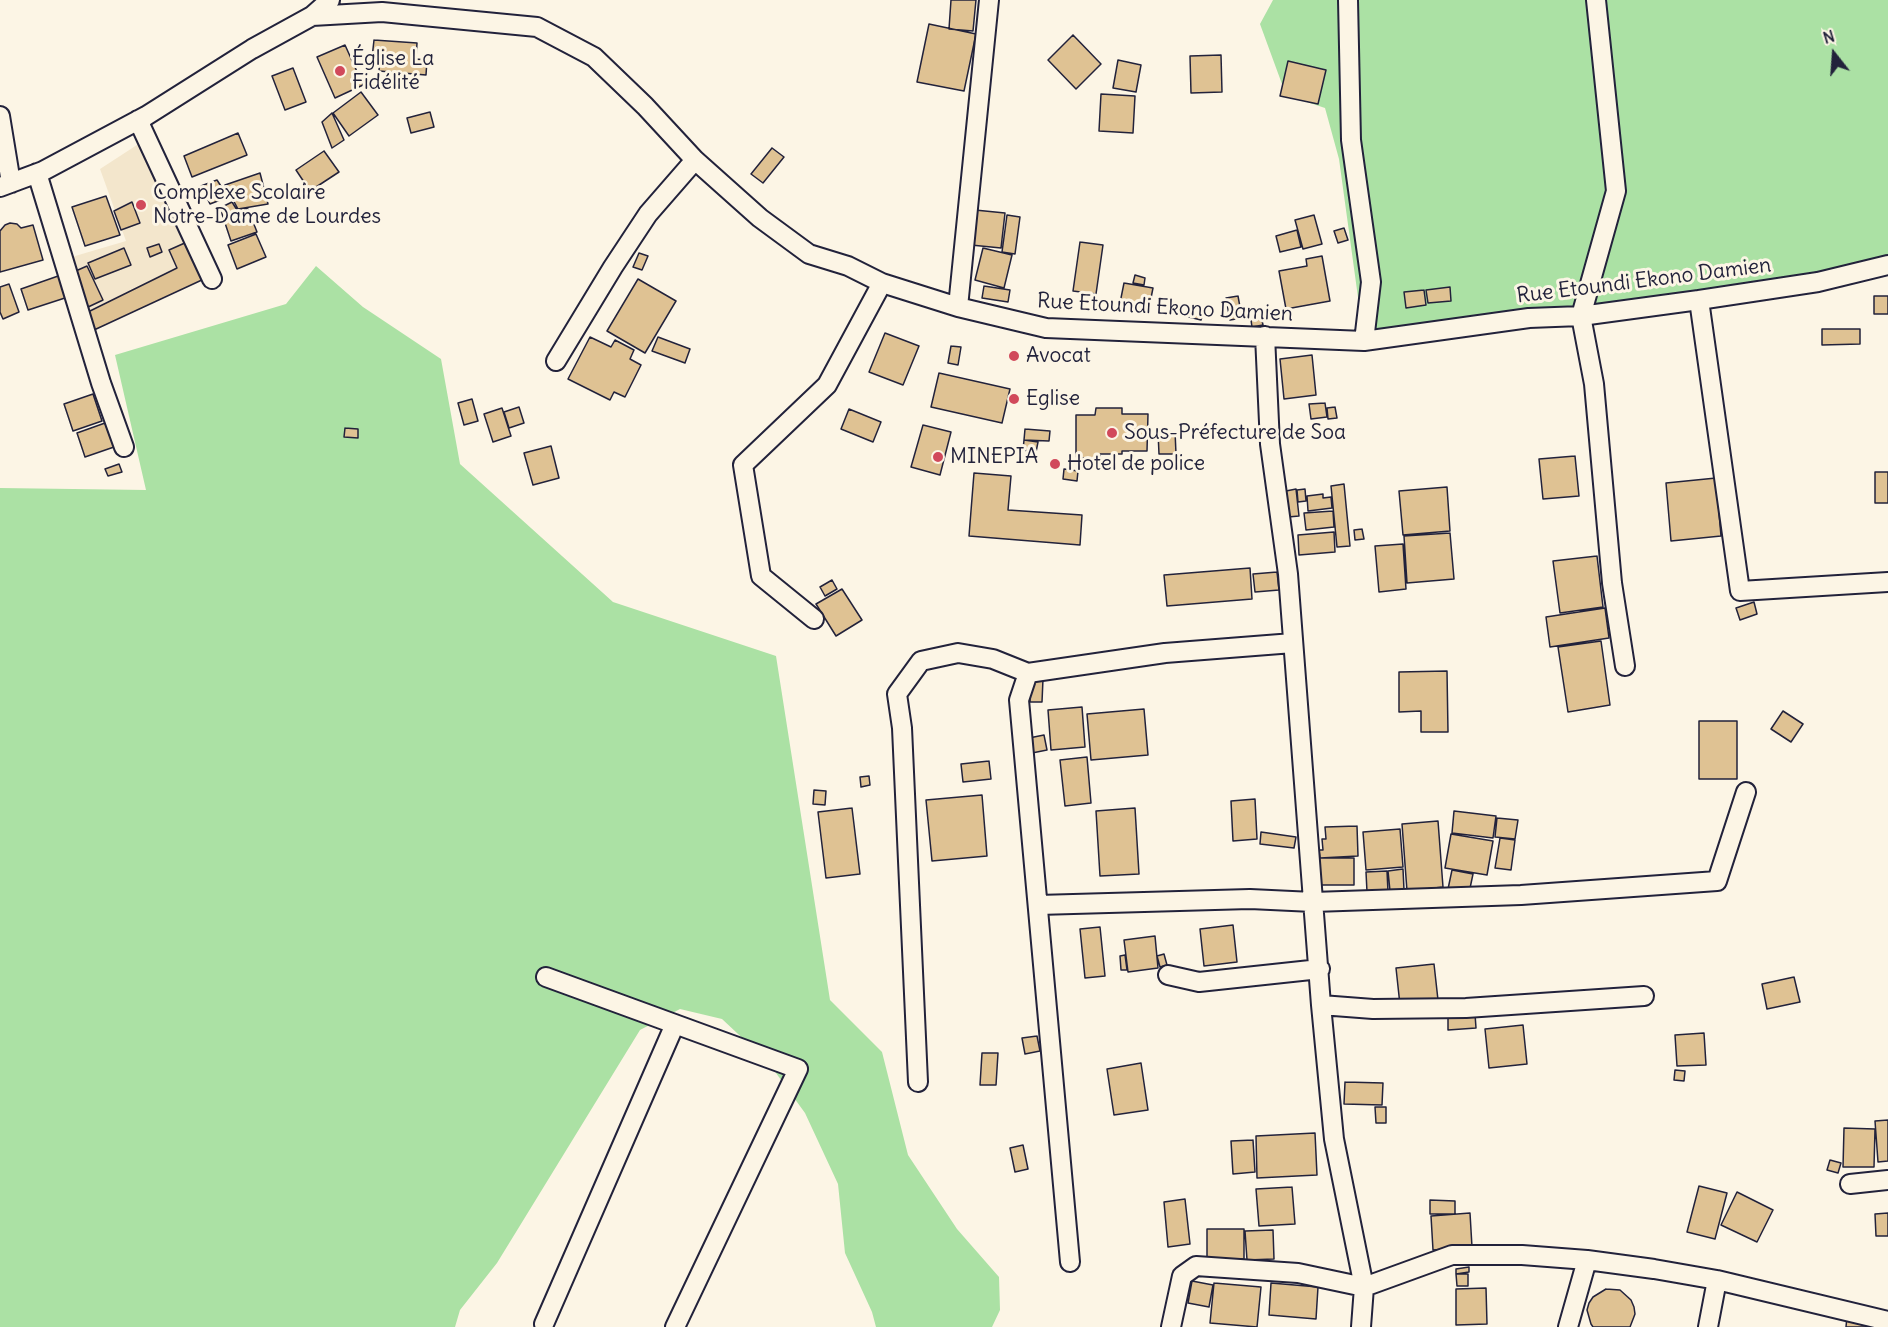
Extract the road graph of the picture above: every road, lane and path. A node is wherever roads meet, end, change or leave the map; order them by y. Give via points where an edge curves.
1 (330, 0) edge
2 (988, 0) edge
3 (1348, 0) edge
4 (1596, 0) edge
5 (312, 16) junction
6 (0, 116) edge
7 (138, 120) junction
8 (694, 160) junction
9 (37, 173) junction
10 (5, 185) edge
11 (1888, 265) edge
12 (212, 279) dead end
13 (882, 283) junction
14 (1699, 300) junction
15 (958, 307) junction
16 (1581, 316) junction
17 (1265, 336) junction
18 (1364, 341) junction
19 (556, 361) dead end
20 (124, 447) dead end
21 (1888, 582) edge
22 (814, 619) dead end
23 (1293, 644) junction
24 (1625, 666) dead end
25 (1028, 673) junction
26 (1746, 792) dead end
27 (1313, 902) junction
28 (1038, 904) junction
29 (1320, 969) junction
30 (1168, 975) dead end
31 (546, 977) dead end
32 (1644, 996) dead end
33 (1321, 1005) junction
34 (675, 1024) junction
35 (918, 1082) dead end
36 (1888, 1180) edge
37 (1850, 1184) dead end
38 (1587, 1260) junction
39 (1070, 1262) dead end
40 (1717, 1280) junction
41 (1364, 1287) junction
42 (1888, 1321) edge
43 (542, 1322) edge
44 (675, 1327) edge
45 (1171, 1327) edge
46 (1361, 1327) edge
47 (1568, 1327) edge
48 (1708, 1327) edge

1 - 5 street
2 - 15 street
3 - 18 street via 1351,140 1371,282
4 - 16 street via 1616,191
5 - 7 street, Rue Etoundi Ekono Damien
5 - 8 street, Rue Etoundi Ekono Damien via 382,12 537,27 594,57
6 - 10 street
7 - 9 street, Rue Etoundi Ekono Damien
7 - 12 street
8 - 13 street, Rue Etoundi Ekono Damien via 760,218 809,254 848,266
8 - 19 street via 648,214
9 - 10 street, Rue Etoundi Ekono Damien
9 - 20 street
11 - 14 street, Rue Etoundi Ekono Damien via 1818,282
13 - 15 street, Rue Etoundi Ekono Damien
13 - 22 street via 827,385 743,465 761,576
14 - 16 street, Rue Etoundi Ekono Damien
14 - 21 street via 1740,591
15 - 17 street, Rue Etoundi Ekono Damien via 1046,328
16 - 18 street, Rue Etoundi Ekono Damien via 1529,318
16 - 24 street via 1594,384 1612,583
17 - 18 street, Rue Etoundi Ekono Damien
17 - 23 street via 1270,444 1288,574
23 - 25 street via 1165,654
23 - 27 street
25 - 28 street via 1019,700
25 - 35 street via 993,659 958,653 921,661 897,694 902,728
26 - 27 street via 1717,880 1521,895
27 - 28 street via 1250,899
27 - 29 street
28 - 39 street
29 - 30 street via 1199,982
29 - 33 street
31 - 34 street
32 - 33 street via 1466,1008
33 - 41 street via 1334,1139
34 - 43 street
34 - 44 street via 798,1069
36 - 37 street
38 - 40 street
38 - 41 street via 1452,1255
38 - 47 street
40 - 42 street
40 - 48 street
41 - 45 street via 1298,1273 1196,1266 1182,1276
41 - 46 street

